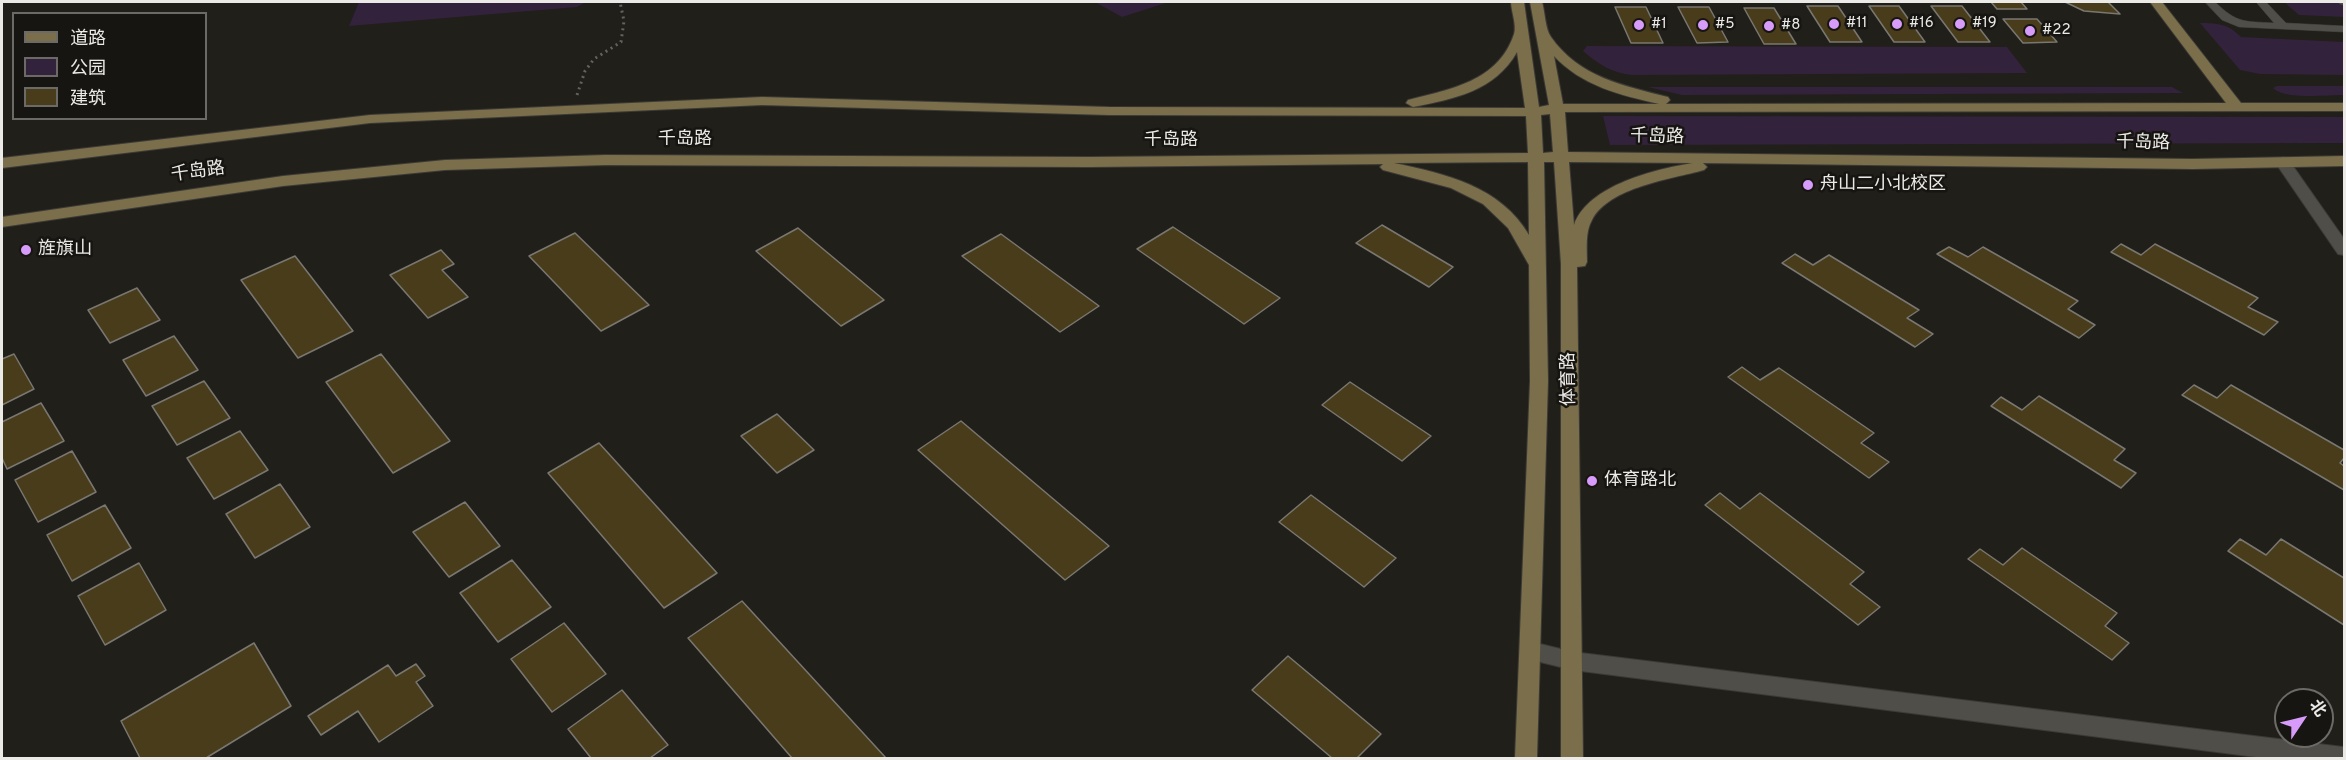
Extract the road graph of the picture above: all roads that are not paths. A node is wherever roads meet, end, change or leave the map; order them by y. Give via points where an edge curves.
1 (1517, 2) edge
2 (1536, 2) edge
3 (2156, 2) edge
4 (2210, 2) edge
5 (2261, 2) edge
6 (2283, 26) junction
7 (2344, 29) edge
8 (1521, 33) junction
9 (1544, 39) junction
10 (2237, 107) junction
11 (2344, 107) edge
12 (1557, 108) junction
13 (1710, 108) junction
14 (1378, 110) junction
15 (1533, 112) junction
16 (1562, 157) junction
17 (1536, 158) junction
18 (1752, 159) junction
19 (1333, 160) junction
20 (2344, 161) edge
21 (2283, 162) junction
22 (2, 163) edge
23 (2, 222) edge
24 (2344, 250) edge
25 (1537, 264) junction
26 (1569, 319) junction
27 (1532, 651) junction
28 (1573, 661) junction
29 (1526, 759) edge
30 (1572, 759) edge
31 (2343, 759) edge

1 - 8 street, 体育路
2 - 9 street, 体育路
3 - 10 street
4 - 6 lane via 2226,18 2239,24
5 - 6 lane
6 - 7 lane
8 - 14 street via 1503,64 1486,79 1432,99
8 - 15 street, 体育路
9 - 12 street, 体育路
9 - 13 street via 1572,66 1617,90
10 - 11 street, 千岛路
10 - 13 street, 千岛路
12 - 13 street, 千岛路
12 - 15 street, 千岛路
12 - 16 street, 体育路
14 - 15 street, 千岛路
14 - 22 street, 千岛路 via 1109,111 762,101 370,119
15 - 17 street, 体育路
16 - 17 street, 千岛路
16 - 18 street, 千岛路
16 - 26 street, 体育路
17 - 19 street, 千岛路
17 - 25 street, 体育路
18 - 21 street, 千岛路
18 - 26 street via 1683,169 1614,193 1596,205 1584,218 1578,301
19 - 23 street, 千岛路 via 605,160 445,165 283,180
19 - 25 street via 1428,175 1462,186 1491,202 1514,223
20 - 21 street, 千岛路
21 - 24 street
25 - 27 street, 体育路 via 1539,381
26 - 28 street, 体育路
27 - 28 street
27 - 29 street, 体育路
28 - 30 street, 体育路
28 - 31 street

